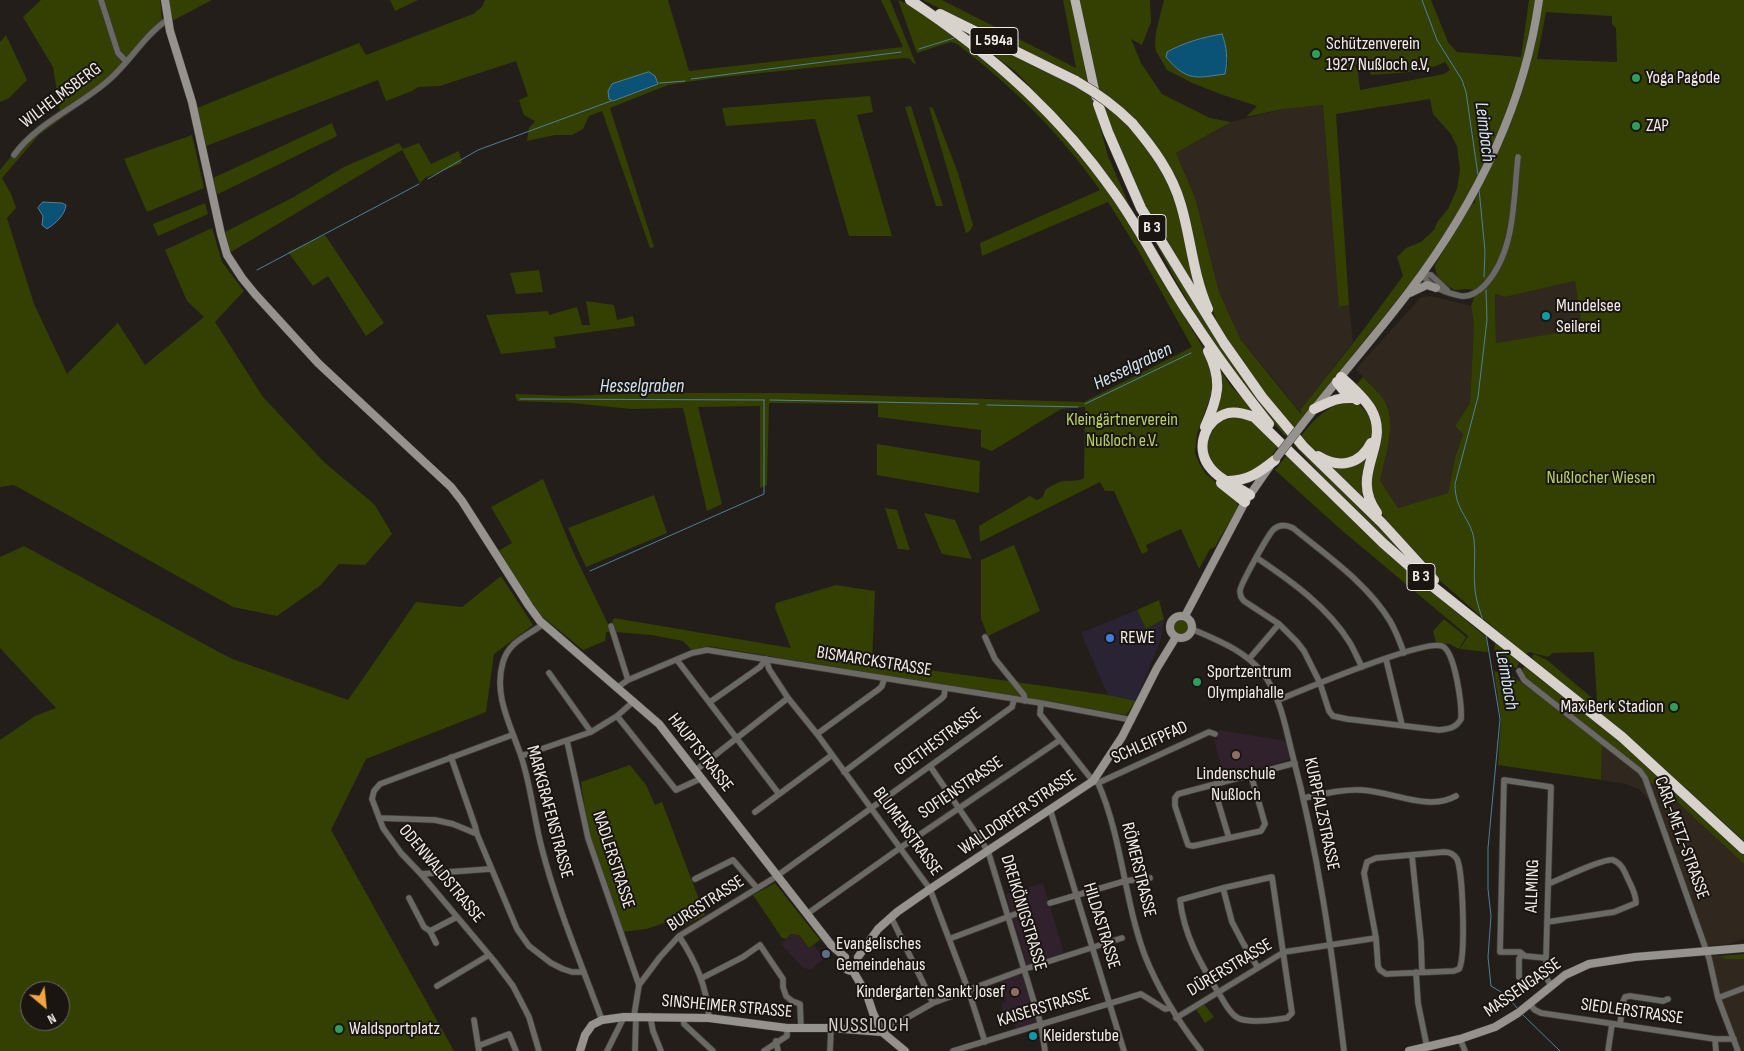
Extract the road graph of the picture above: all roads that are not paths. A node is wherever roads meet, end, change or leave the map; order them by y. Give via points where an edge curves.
1 (101, 0) edge
2 (165, 0) edge
3 (911, 0) edge
4 (1075, 0) edge
5 (1539, 0) edge
6 (167, 20) junction
7 (126, 61) junction
8 (1098, 104) junction
9 (14, 155) dead end
10 (1518, 157) dead end
11 (1426, 274) junction
12 (1436, 288) junction
13 (1453, 294) junction
14 (1177, 295) junction
15 (1406, 295) junction
16 (1190, 316) junction
17 (1224, 343) junction
18 (1339, 380) junction
19 (1355, 398) junction
20 (1314, 409) junction
21 (1303, 446) junction
22 (1276, 458) junction
23 (1314, 475) junction
24 (1227, 481) junction
25 (1248, 499) junction
26 (1382, 523) junction
27 (1257, 558) junction
28 (1462, 609) junction
29 (1184, 616) junction
30 (543, 624) junction
31 (1278, 624) junction
32 (611, 626) dead end
33 (1192, 629) junction
34 (985, 637) dead end
35 (1176, 637) junction
36 (1404, 653) junction
37 (766, 659) junction
38 (1249, 659) junction
39 (1386, 659) junction
40 (677, 660) junction
41 (1362, 667) junction
42 (1519, 671) dead end
43 (549, 673) dead end
44 (884, 679) junction
45 (628, 680) junction
46 (1320, 683) junction
47 (618, 687) junction
48 (945, 688) junction
49 (788, 698) junction
50 (1014, 700) junction
51 (1278, 700) junction
52 (634, 701) junction
53 (1025, 701) junction
54 (710, 702) junction
55 (1040, 703) junction
56 (617, 716) junction
57 (1132, 720) junction
58 (1402, 725) junction
59 (591, 732) junction
60 (817, 734) junction
61 (1215, 734) dead end
62 (512, 735) junction
63 (736, 738) junction
64 (1060, 740) junction
65 (567, 741) junction
66 (832, 755) junction
67 (521, 756) junction
68 (451, 757) junction
69 (1295, 763) junction
70 (930, 766) junction
71 (696, 770) junction
72 (844, 772) junction
73 (1251, 775) junction
74 (702, 778) junction
75 (1095, 782) junction
76 (1213, 785) junction
77 (779, 794) junction
78 (1456, 796) dead end
79 (1304, 798) junction
80 (871, 808) junction
81 (958, 808) junction
82 (1050, 810) junction
83 (755, 812) dead end
84 (379, 818) junction
85 (476, 834) junction
86 (1229, 838) junction
87 (900, 848) junction
88 (1744, 849) edge
89 (988, 851) junction
90 (1412, 856) junction
91 (490, 869) junction
92 (421, 874) junction
93 (777, 876) junction
94 (1150, 878) dead end
95 (694, 879) dead end
96 (1126, 881) junction
97 (1548, 884) junction
98 (757, 888) junction
99 (1223, 888) junction
100 (930, 889) junction
101 (1076, 896) junction
102 (409, 898) dead end
103 (1050, 903) dead end
104 (1026, 910) dead end
105 (807, 914) junction
106 (1008, 916) junction
107 (457, 917) junction
108 (891, 917) junction
109 (1547, 922) junction
110 (430, 931) junction
111 (679, 936) junction
112 (949, 938) junction
113 (1122, 938) dead end
114 (1376, 938) junction
115 (436, 943) dead end
116 (1331, 944) junction
117 (1093, 948) junction
118 (1744, 948) edge
119 (1706, 951) junction
120 (1284, 952) junction
121 (1522, 954) junction
122 (489, 955) junction
123 (845, 957) junction
124 (858, 957) junction
125 (1546, 958) junction
126 (1258, 968) junction
127 (1024, 969) junction
128 (853, 971) junction
129 (584, 972) junction
130 (1419, 972) junction
131 (702, 978) junction
132 (1519, 978) dead end
133 (639, 985) junction
134 (1551, 985) junction
135 (437, 986) dead end
136 (1744, 988) edge
137 (968, 990) junction
138 (1218, 992) junction
139 (1718, 998) junction
140 (1668, 1000) dead end
141 (933, 1003) junction
142 (1109, 1003) junction
143 (1529, 1004) junction
144 (1170, 1008) junction
145 (624, 1016) junction
146 (635, 1016) junction
147 (650, 1016) junction
148 (683, 1017) junction
149 (709, 1018) junction
150 (1176, 1018) junction
151 (474, 1020) dead end
152 (602, 1020) junction
153 (1612, 1024) junction
154 (1041, 1025) junction
155 (1620, 1025) junction
156 (788, 1028) junction
157 (801, 1028) junction
158 (831, 1028) junction
159 (882, 1032) junction
160 (1460, 1039) junction
161 (1715, 1039) junction
162 (1734, 1039) junction
163 (776, 1042) junction
164 (985, 1042) junction
165 (1427, 1047) junction
166 (478, 1049) edge
167 (1740, 1049) edge
168 (516, 1051) edge
169 (539, 1051) edge
170 (580, 1051) edge
171 (607, 1051) edge
172 (635, 1051) edge
173 (661, 1051) edge
174 (713, 1051) edge
175 (764, 1051) edge
176 (778, 1051) edge
177 (830, 1051) edge
178 (905, 1051) edge
179 (953, 1051) edge
180 (1045, 1051) edge
181 (1124, 1051) edge
182 (1201, 1051) edge
183 (1344, 1051) edge
184 (1409, 1051) edge
185 (1466, 1051) edge
186 (1608, 1051) edge
187 (1716, 1051) edge

1 - 7 street via 118,53
2 - 6 main road, HAUPTSTRASSE
3 - 14 highway, L 594a via 984,53 1073,139 1113,191
3 - 17 highway, L 594a, bridge via 1076,81 1098,94 1132,123 1156,152 1174,187 1181,204 1201,291
4 - 8 main road, B 3
5 - 11 main road via 1532,44 1505,128 1482,178
6 - 7 street, WILHELMSBERG
6 - 30 main road, HAUPTSTRASSE via 192,102 227,255 255,294 318,363 451,488
7 - 9 street, WILHELMSBERG via 109,80 31,136
8 - 14 highway, B 3 via 1129,196
8 - 17 highway, B 3 via 1141,208
10 - 13 street via 1508,243 1498,270 1482,288 1468,296
11 - 12 street via 1425,280
11 - 13 street
11 - 15 main road
12 - 13 street
12 - 15 main road via 1423,286
14 - 16 highway, B 3
15 - 18 main road
16 - 23 highway, B 3 via 1241,389
16 - 25 highway via 1213,360 1218,384 1216,403 1202,434 1200,454 1212,475
17 - 21 highway, B 3 via 1262,397
18 - 19 highway via 1344,391
18 - 20 main road
18 - 26 highway via 1370,407 1376,423 1377,439 1367,470 1366,486
19 - 20 highway via 1341,397
19 - 21 highway via 1368,410 1374,426 1373,441 1362,457 1344,464 1335,463
20 - 22 main road, bridge
21 - 26 highway, B 3
22 - 24 highway via 1249,478
22 - 25 main road
23 - 24 highway via 1254,417 1234,412 1216,418 1203,441 1208,465
23 - 28 highway, B 3 via 1383,543
24 - 25 highway
25 - 29 main road
26 - 28 highway, B 3
27 - 31 street via 1240,587 1241,598
27 - 36 street via 1274,529 1282,525 1293,528 1366,591 1389,620
27 - 41 street via 1318,605 1349,642
28 - 88 highway, B 3 via 1622,737
29 - 33 main road via 1190,620
29 - 35 main road via 1176,617 1170,623 1171,632
30 - 47 main road, HAUPTSTRASSE
30 - 62 street, MARKGRAFENSTRASSE via 513,644 503,660 500,691
31 - 38 street
31 - 46 street via 1304,651
32 - 45 street
33 - 35 main road via 1186,636
33 - 38 street, KURPFALZSTRASSE
34 - 53 street
35 - 57 main road, WALLDORFER STRASSE
36 - 39 street
36 - 58 street via 1437,645 1448,650 1462,714 1459,723 1451,729
37 - 40 street, BISMARCKSTRASSE via 707,650
37 - 44 street, BISMARCKSTRASSE
37 - 49 street, BLUMENSTRASSE
37 - 54 street via 760,667
38 - 51 street, KURPFALZSTRASSE via 1263,673
39 - 41 street
39 - 58 street
40 - 45 street, BISMARCKSTRASSE
40 - 54 street
41 - 46 street
42 - 119 street, CARL-METZ-STRASSE via 1524,680 1640,771
43 - 59 street
44 - 48 street, BISMARCKSTRASSE
44 - 60 street via 879,689
45 - 47 street, BISMARCKSTRASSE
46 - 51 street
46 - 58 street via 1328,711 1333,716
47 - 52 main road, HAUPTSTRASSE
48 - 50 street, BISMARCKSTRASSE
48 - 72 street via 941,699
49 - 60 street, BLUMENSTRASSE
49 - 63 street
50 - 53 street, BISMARCKSTRASSE
50 - 70 street, GOETHESTRASSE via 1012,707
51 - 69 street, KURPFALZSTRASSE
52 - 56 street
52 - 71 main road, HAUPTSTRASSE via 659,724
53 - 55 street, BISMARCKSTRASSE
54 - 63 street
55 - 57 street, BISMARCKSTRASSE
55 - 64 street, RÖMERSTRASSE via 1040,714
56 - 59 street
56 - 74 street via 676,790
57 - 75 main road, WALLDORFER STRASSE
59 - 65 street
60 - 66 street, BLUMENSTRASSE
61 - 75 street, SCHLEIFPFAD via 1209,732
62 - 67 street, MARKGRAFENSTRASSE
62 - 68 street, ODENWALDSTRASSE
63 - 71 street
63 - 77 street
64 - 75 street, RÖMERSTRASSE
64 - 81 street, SOFIENSTRASSE
65 - 67 street
65 - 133 street, NADLERSTRASSE via 588,838
66 - 72 street, BLUMENSTRASSE
66 - 77 street
67 - 129 street, MARKGRAFENSTRASSE via 550,879
68 - 84 street, ODENWALDSTRASSE via 376,787 372,799
68 - 85 street
69 - 73 street
69 - 79 street, KURPFALZSTRASSE
70 - 80 street, GOETHESTRASSE
70 - 81 street, DREIKÖNIGSTRASSE
71 - 74 main road, HAUPTSTRASSE
72 - 80 street, BLUMENSTRASSE
73 - 76 street
73 - 86 street via 1265,824 1261,830
74 - 93 main road, HAUPTSTRASSE
75 - 82 main road, WALLDORFER STRASSE
75 - 96 street, RÖMERSTRASSE via 1114,833
76 - 86 street
76 - 86 street via 1175,798 1185,841 1194,846
77 - 83 street
78 - 79 street via 1446,801 1422,802 1360,790
79 - 116 street, KURPFALZSTRASSE
80 - 87 street, BLUMENSTRASSE
80 - 93 street, GOETHESTRASSE
81 - 87 street, SOFIENSTRASSE
81 - 89 street, DREIKÖNIGSTRASSE
82 - 89 main road, WALLDORFER STRASSE
82 - 101 street, HILDASTRASSE
84 - 85 street via 435,820
84 - 92 street, ODENWALDSTRASSE via 401,854
85 - 91 street
87 - 100 street, BLUMENSTRASSE
87 - 105 street, SOFIENSTRASSE
89 - 100 main road, WALLDORFER STRASSE
89 - 106 street, DREIKÖNIGSTRASSE
90 - 114 street via 1376,858 1365,866
90 - 130 street via 1421,942
90 - 130 street via 1450,852 1460,869 1461,965 1454,971
91 - 92 street
91 - 129 street via 516,929 529,946 563,969
92 - 107 street, ODENWALDSTRASSE
93 - 98 street, BURGSTRASSE
93 - 105 main road, HAUPTSTRASSE
94 - 96 street
95 - 98 street via 733,860
96 - 101 street
96 - 144 street, RÖMERSTRASSE via 1145,955
97 - 109 street, ALLMING
97 - 109 street via 1598,863 1615,861 1623,868 1636,902 1614,912
97 - 121 street, ALLMING via 1551,787 1504,780 1500,952
98 - 111 street, BURGSTRASSE
99 - 120 street via 1272,878
99 - 126 street via 1234,927
99 - 138 street via 1180,900 1192,946
100 - 108 main road, WALLDORFER STRASSE
100 - 112 street, BLUMENSTRASSE
101 - 103 street
101 - 117 street, HILDASTRASSE
102 - 110 street via 424,927
104 - 106 street
105 - 123 main road, HAUPTSTRASSE
106 - 112 street
106 - 127 street, DREIKÖNIGSTRASSE
107 - 110 street
107 - 122 street, ODENWALDSTRASSE
108 - 124 main road, WALLDORFER STRASSE
108 - 141 street
109 - 125 street, ALLMING
110 - 115 street
111 - 131 street
111 - 133 street, BURGSTRASSE
112 - 137 street, BLUMENSTRASSE
113 - 117 street
114 - 116 street, DÜRERSTRASSE
114 - 130 street via 1380,970 1386,974
116 - 120 street, DÜRERSTRASSE
116 - 183 street, KURPFALZSTRASSE
117 - 127 street
117 - 142 street, HILDASTRASSE
118 - 119 main road, MASSENGASSE
119 - 134 main road, MASSENGASSE via 1589,964
119 - 139 street, CARL-METZ-STRASSE
120 - 126 street, DÜRERSTRASSE
120 - 138 street via 1293,1009 1287,1018 1241,1019 1230,1011
121 - 125 street
121 - 132 street
122 - 135 street
122 - 169 street, ODENWALDSTRASSE via 524,1005
123 - 124 main road via 851,954
123 - 128 main road, HAUPTSTRASSE via 844,967
124 - 128 main road via 859,967
125 - 134 street, ALLMING via 1547,979
126 - 138 street, DÜRERSTRASSE
127 - 137 street
127 - 154 street, DREIKÖNIGSTRASSE
128 - 159 main road, HAUPTSTRASSE via 864,988
129 - 152 street, MARKGRAFENSTRASSE
130 - 165 street via 1418,998
131 - 149 street
131 - 157 street, SINSHEIMER STRASSE via 743,957 759,943 783,979 786,996 800,1004
133 - 146 street
134 - 143 main road, MASSENGASSE
136 - 139 street
137 - 141 street
137 - 164 street, BLUMENSTRASSE
138 - 150 street, DÜRERSTRASSE
139 - 162 street, CARL-METZ-STRASSE
140 - 155 street via 1625,997
141 - 159 street
142 - 144 street, KAISERSTRASSE via 1141,994 1165,1009
142 - 154 street, KAISERSTRASSE
142 - 181 street, HILDASTRASSE
143 - 153 street, SIEDLERSTRASSE via 1541,1013
143 - 160 main road, MASSENGASSE via 1495,1027
144 - 150 street, RÖMERSTRASSE
145 - 146 main road, SINSHEIMER STRASSE
145 - 152 main road, SINSHEIMER STRASSE
145 - 171 street
146 - 147 main road, SINSHEIMER STRASSE
146 - 172 street
147 - 148 main road, SINSHEIMER STRASSE
147 - 173 street
148 - 149 main road, SINSHEIMER STRASSE
148 - 174 street via 684,1024
149 - 156 main road, SINSHEIMER STRASSE
150 - 182 street, RÖMERSTRASSE
151 - 166 street
152 - 170 main road via 588,1029
153 - 155 street, SIEDLERSTRASSE
153 - 186 street
154 - 164 street, KAISERSTRASSE
154 - 180 street, DREIKÖNIGSTRASSE
155 - 161 street, SIEDLERSTRASSE
156 - 157 main road, SINSHEIMER STRASSE
156 - 163 street via 787,1036
157 - 158 main road, SINSHEIMER STRASSE
158 - 159 main road, SINSHEIMER STRASSE
158 - 177 street
159 - 178 main road, HAUPTSTRASSE
160 - 165 main road, MASSENGASSE
160 - 185 street
161 - 162 street, SIEDLERSTRASSE
161 - 187 street
162 - 167 street, CARL-METZ-STRASSE
163 - 175 street
163 - 176 street
164 - 179 street, KAISERSTRASSE
165 - 184 main road, MASSENGASSE
166 - 168 street via 509,1034

